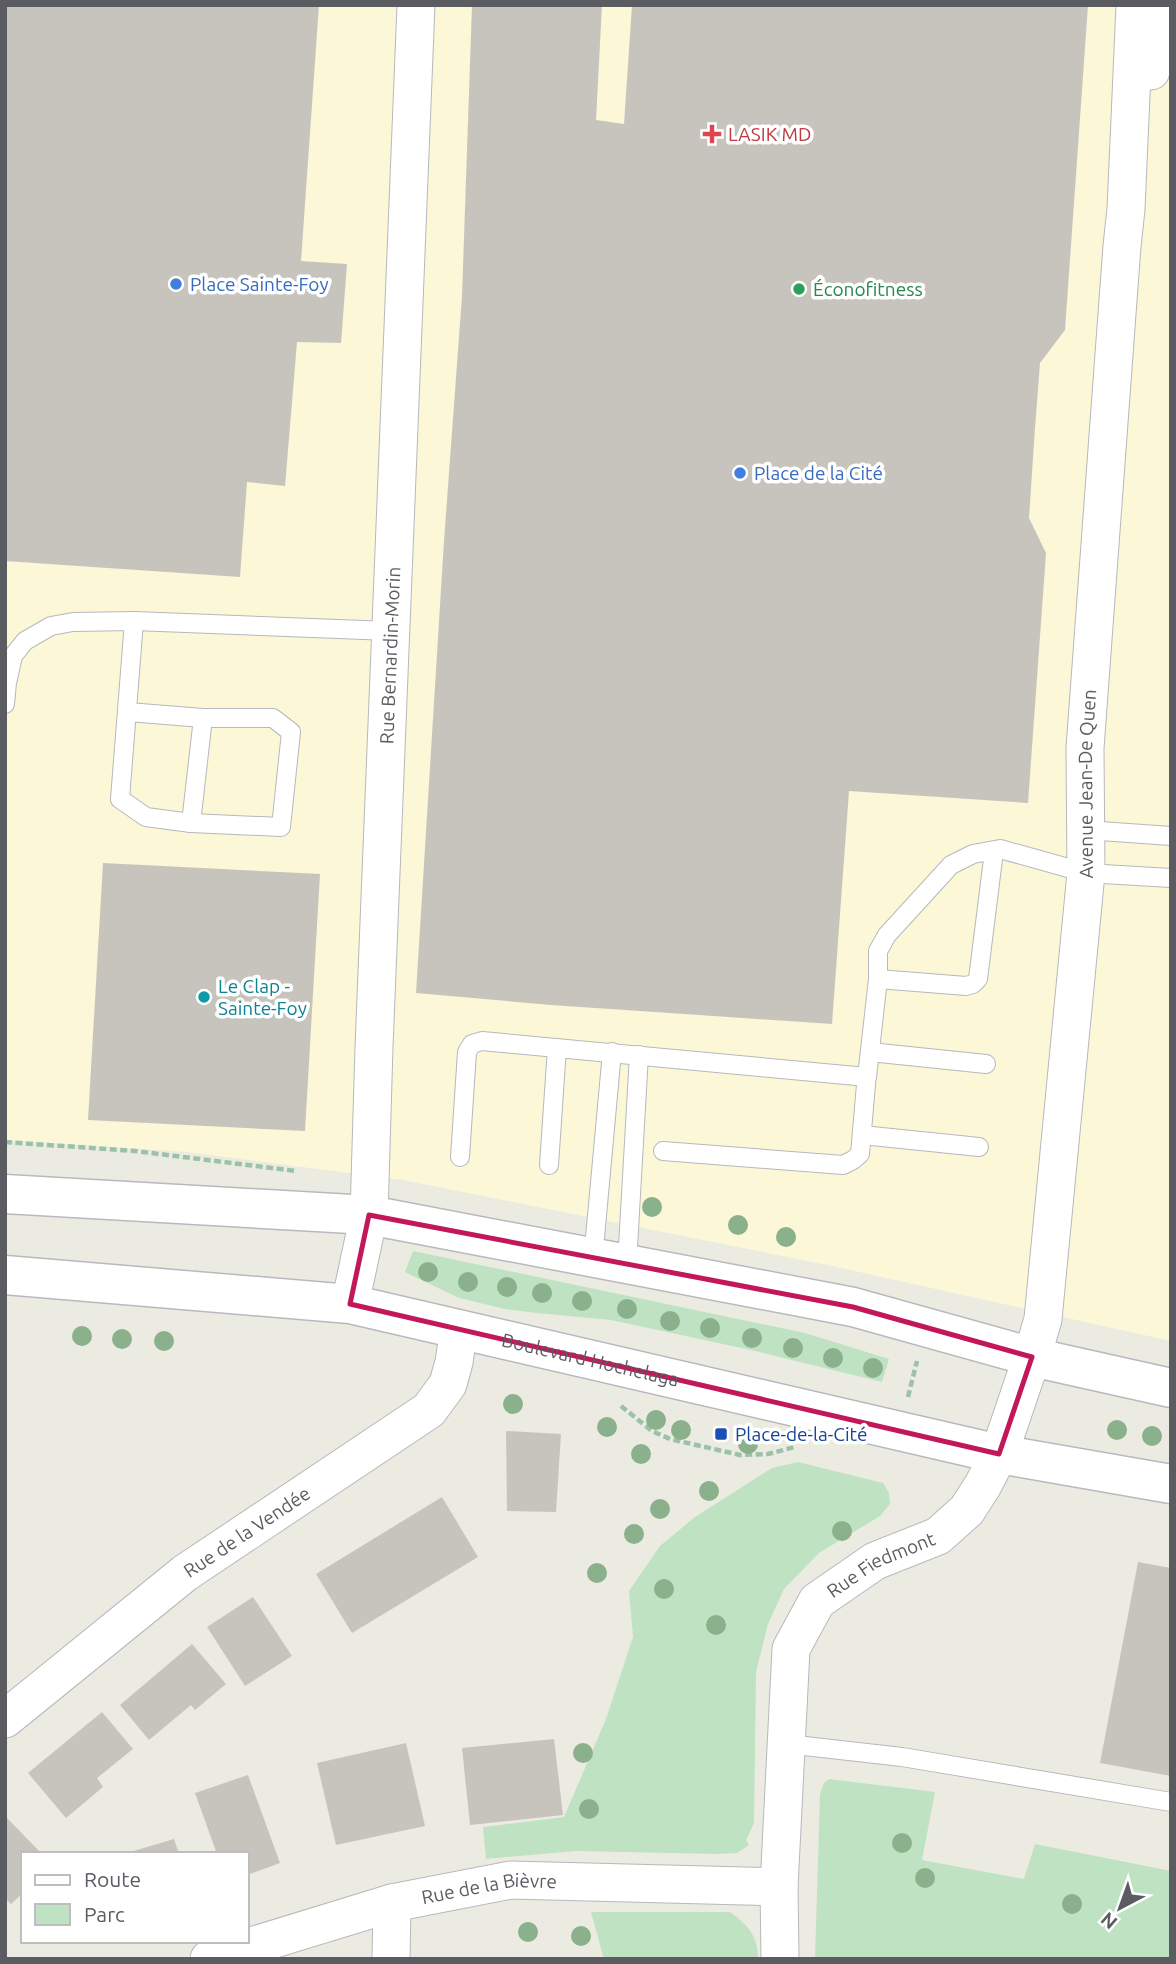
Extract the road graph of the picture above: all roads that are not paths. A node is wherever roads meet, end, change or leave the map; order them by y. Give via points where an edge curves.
1 (416, 5) edge
2 (1135, 5) edge
3 (1163, 5) edge
4 (1126, 209) junction
5 (134, 621) junction
6 (390, 631) junction
7 (5, 704) edge
8 (128, 712) junction
9 (203, 718) junction
10 (191, 823) junction
11 (1086, 830) junction
12 (1171, 836) edge
13 (994, 850) junction
14 (1086, 873) junction
15 (1171, 878) edge
16 (878, 979) junction
17 (556, 1048) junction
18 (612, 1052) junction
19 (870, 1052) junction
20 (639, 1055) junction
21 (986, 1064) dead end
22 (867, 1073) junction
23 (862, 1135) junction
24 (979, 1147) dead end
25 (663, 1151) dead end
26 (460, 1157) dead end
27 (550, 1165) dead end
28 (5, 1194) edge
29 (369, 1215) junction
30 (610, 1261) junction
31 (5, 1275) edge
32 (350, 1304) junction
33 (459, 1329) junction
34 (1032, 1357) junction
35 (1171, 1388) edge
36 (999, 1454) junction
37 (1171, 1484) edge
38 (5, 1720) edge
39 (787, 1744) junction
40 (1171, 1802) edge
41 (779, 1886) junction
42 (392, 1903) junction
43 (209, 1959) edge
44 (391, 1959) edge
45 (780, 1959) edge

1 - 6 street, Rue Bernardin-Morin
2 - 4 street, Avenue Jean-De Quen
3 - 4 street, Avenue Jean-De Quen
4 - 11 street, Avenue Jean-De Quen via 1085,748
5 - 6 lane
5 - 7 lane via 51,625 25,641 13,656
5 - 8 lane
6 - 29 street, Rue Bernardin-Morin
8 - 9 lane
8 - 10 lane via 120,799 146,817
9 - 10 lane
9 - 10 lane via 272,718 291,732 281,827
11 - 12 lane
11 - 14 street, Avenue Jean-De Quen
13 - 14 lane
13 - 16 lane via 951,865 887,935 878,951
13 - 16 lane via 978,979 966,986
14 - 15 lane
14 - 34 street, Avenue Jean-De Quen via 1043,1319
16 - 19 lane
17 - 18 lane
17 - 26 lane via 472,1044 467,1052
17 - 27 lane
18 - 20 lane
18 - 30 lane
19 - 21 lane
19 - 22 lane
20 - 22 lane via 867,1077
20 - 30 lane
22 - 23 lane
23 - 24 lane
23 - 25 lane via 860,1154 843,1165
28 - 29 main road
29 - 30 main road
29 - 32 street, Rue Bernardin-Morin
30 - 34 main road via 853,1307
31 - 32 main road, Boulevard Hochelaga
32 - 33 main road, Boulevard Hochelaga
33 - 36 main road, Boulevard Hochelaga
33 - 38 street, Rue de la Vendée via 448,1384 429,1410 185,1573
34 - 35 main road
34 - 36 street, Rue Fiedmont
36 - 37 main road, Boulevard Hochelaga
36 - 39 street, Rue Fiedmont via 967,1510 938,1536 875,1561 817,1601 791,1649
39 - 40 lane via 902,1757
39 - 41 street, Rue Fiedmont
41 - 42 street, Rue de la Bièvre via 511,1881
41 - 45 street, Rue Fiedmont
42 - 43 street, Rue de la Bièvre
42 - 44 street

